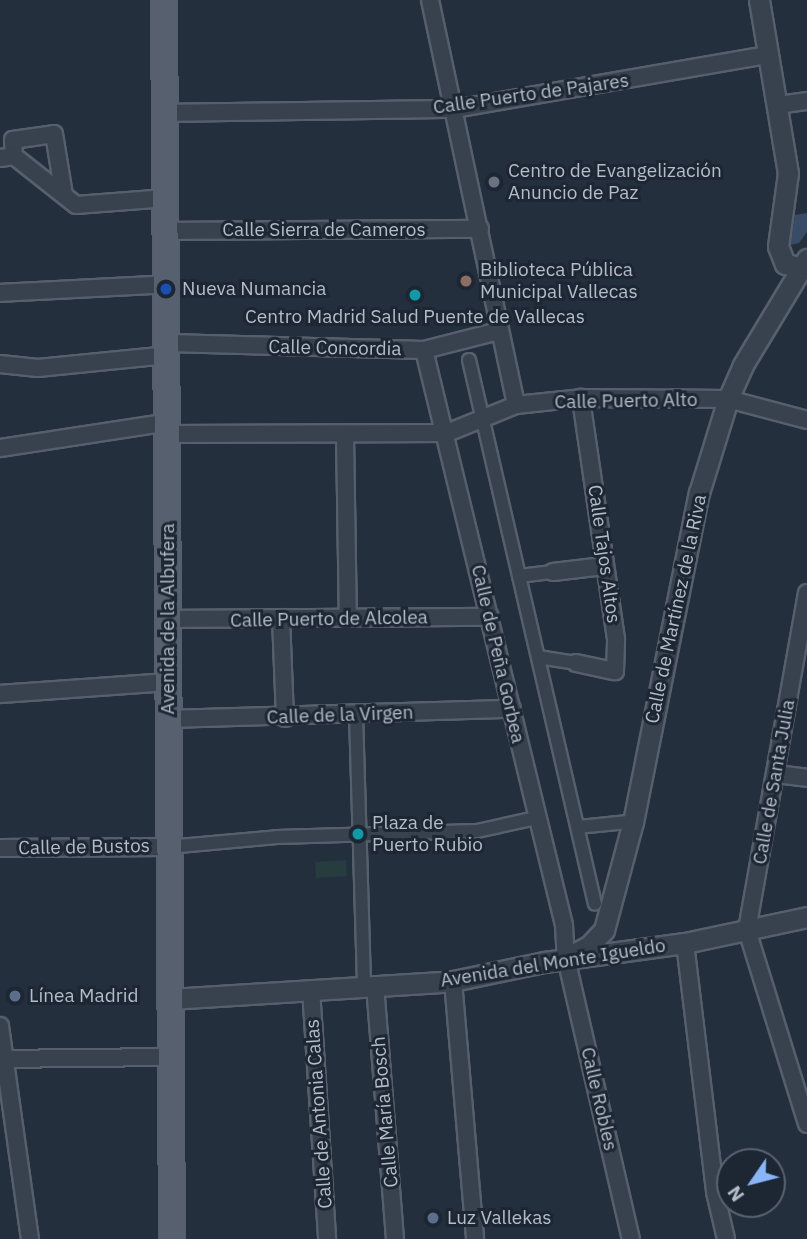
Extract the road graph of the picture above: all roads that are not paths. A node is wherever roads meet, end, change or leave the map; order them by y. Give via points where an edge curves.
1 (164, 0) edge
2 (430, 0) edge
3 (759, 0) edge
4 (768, 55) junction
5 (807, 101) edge
6 (778, 106) junction
7 (454, 109) junction
8 (166, 113) junction
9 (7, 157) edge
10 (64, 195) junction
11 (167, 198) junction
12 (480, 229) junction
13 (167, 231) junction
14 (804, 263) edge
15 (169, 284) junction
16 (0, 293) edge
17 (499, 331) junction
18 (169, 349) junction
19 (424, 350) junction
20 (469, 360) dead end
21 (0, 364) edge
22 (581, 398) junction
23 (728, 399) junction
24 (516, 405) junction
25 (807, 420) edge
26 (482, 421) junction
27 (169, 428) junction
28 (447, 433) junction
29 (345, 435) junction
30 (0, 449) edge
31 (604, 566) junction
32 (553, 572) joint
33 (519, 576) junction
34 (807, 593) edge
35 (348, 617) junction
36 (490, 617) junction
37 (281, 618) junction
38 (168, 620) junction
39 (538, 657) junction
40 (576, 663) joint
41 (168, 682) junction
42 (0, 694) edge
43 (512, 709) junction
44 (355, 713) junction
45 (285, 718) junction
46 (168, 719) junction
47 (776, 774) junction
48 (807, 778) edge
49 (536, 818) junction
50 (627, 822) dead end
51 (578, 827) junction
52 (360, 834) junction
53 (169, 847) junction
54 (0, 848) edge
55 (595, 904) dead end
56 (807, 917) edge
57 (747, 930) junction
58 (685, 943) junction
59 (566, 958) junction
60 (453, 981) junction
61 (369, 985) junction
62 (311, 989) junction
63 (170, 999) junction
64 (0, 1026) edge
65 (171, 1057) junction
66 (2, 1059) edge
67 (802, 1093) edge
68 (807, 1124) edge
69 (30, 1239) edge
70 (172, 1239) edge
71 (327, 1239) edge
72 (395, 1239) edge
73 (475, 1239) edge
74 (631, 1239) edge
75 (726, 1239) edge

1 - 8 main road, Avenida de la Albufera
2 - 7 street
3 - 4 street
4 - 6 street
4 - 7 street, Calle Puerto de Pajares
5 - 6 street
6 - 14 street via 788,173 778,246 785,264
7 - 8 street, Calle Puerto de Pajares
7 - 12 street
8 - 11 main road, Avenida de la Albufera
9 - 10 street
9 - 10 street via 13,140 54,134
10 - 11 street via 76,205
11 - 13 main road, Avenida de la Albufera
12 - 13 street, Calle Sierra de Cameros
12 - 17 street
13 - 15 main road, Avenida de la Albufera
14 - 23 street, Calle de Martínez de la Riva
15 - 16 street
15 - 18 main road, Avenida de la Albufera
17 - 19 street, Calle Concordia
17 - 24 street
18 - 19 street, Calle Concordia
18 - 21 street, Calle Concordia via 38,368
18 - 27 main road, Avenida de la Albufera
19 - 28 street, Calle de Peña Gorbea
20 - 26 street, Calle de Peña Gorbea
22 - 23 street, Calle Puerto Alto
22 - 24 street, Calle Puerto Alto
22 - 31 street, Calle Tajos Altos
23 - 25 street, Calle Puerto Alto
23 - 59 street, Calle de Martínez de la Riva via 699,493 633,822 604,930 589,946
24 - 26 street, Calle Puerto Alto
26 - 28 street, Calle Puerto Alto
26 - 33 street, Calle de Peña Gorbea
27 - 29 street, Calle Puerto Alto
27 - 30 street, Calle Puerto Alto
27 - 38 main road, Avenida de la Albufera
28 - 29 street, Calle Puerto Alto
28 - 36 street, Calle de Peña Gorbea
29 - 35 street
31 - 32 street, Calle de Peña Gorbea
31 - 40 street, Calle Tajos Altos via 616,639 615,671
32 - 33 street, Calle de Peña Gorbea
33 - 39 street, Calle de Peña Gorbea
34 - 47 street, Calle de Santa Julia
35 - 36 street, Calle Puerto de Alcolea
35 - 37 street, Calle Puerto de Alcolea
36 - 43 street, Calle de Peña Gorbea
37 - 38 street, Calle Puerto de Alcolea
37 - 45 street
38 - 41 main road, Avenida de la Albufera
39 - 40 street, Calle de Peña Gorbea
39 - 51 street, Calle de Peña Gorbea
41 - 42 street
41 - 46 main road, Avenida de la Albufera
43 - 44 street, Calle de la Virgen
43 - 49 street, Calle de Peña Gorbea
44 - 45 street, Calle de la Virgen
44 - 52 street
45 - 46 street, Calle de la Virgen
46 - 53 main road, Avenida de la Albufera
47 - 48 street
47 - 57 street, Calle de Santa Julia
49 - 52 street via 477,831
49 - 59 street, Calle de Peña Gorbea via 566,937
50 - 51 street
51 - 55 street, Calle de Peña Gorbea
52 - 53 street
52 - 61 street via 360,900
53 - 54 street, Calle de Bustos
53 - 63 main road, Avenida de la Albufera
56 - 57 street, Avenida del Monte Igueldo
57 - 58 street, Avenida del Monte Igueldo
57 - 67 street
58 - 59 street, Avenida del Monte Igueldo
58 - 75 street via 715,1192
59 - 60 street, Avenida del Monte Igueldo
59 - 74 street, Calle Robles
60 - 61 street, Avenida del Monte Igueldo
60 - 73 street
61 - 62 street, Avenida del Monte Igueldo
61 - 72 street, Calle María Bosch
62 - 63 street, Avenida del Monte Igueldo
62 - 71 street, Calle de Antonia Calas
63 - 65 main road, Avenida de la Albufera
64 - 66 street
65 - 66 street
65 - 70 main road, Avenida de la Albufera
66 - 69 street
67 - 68 street

